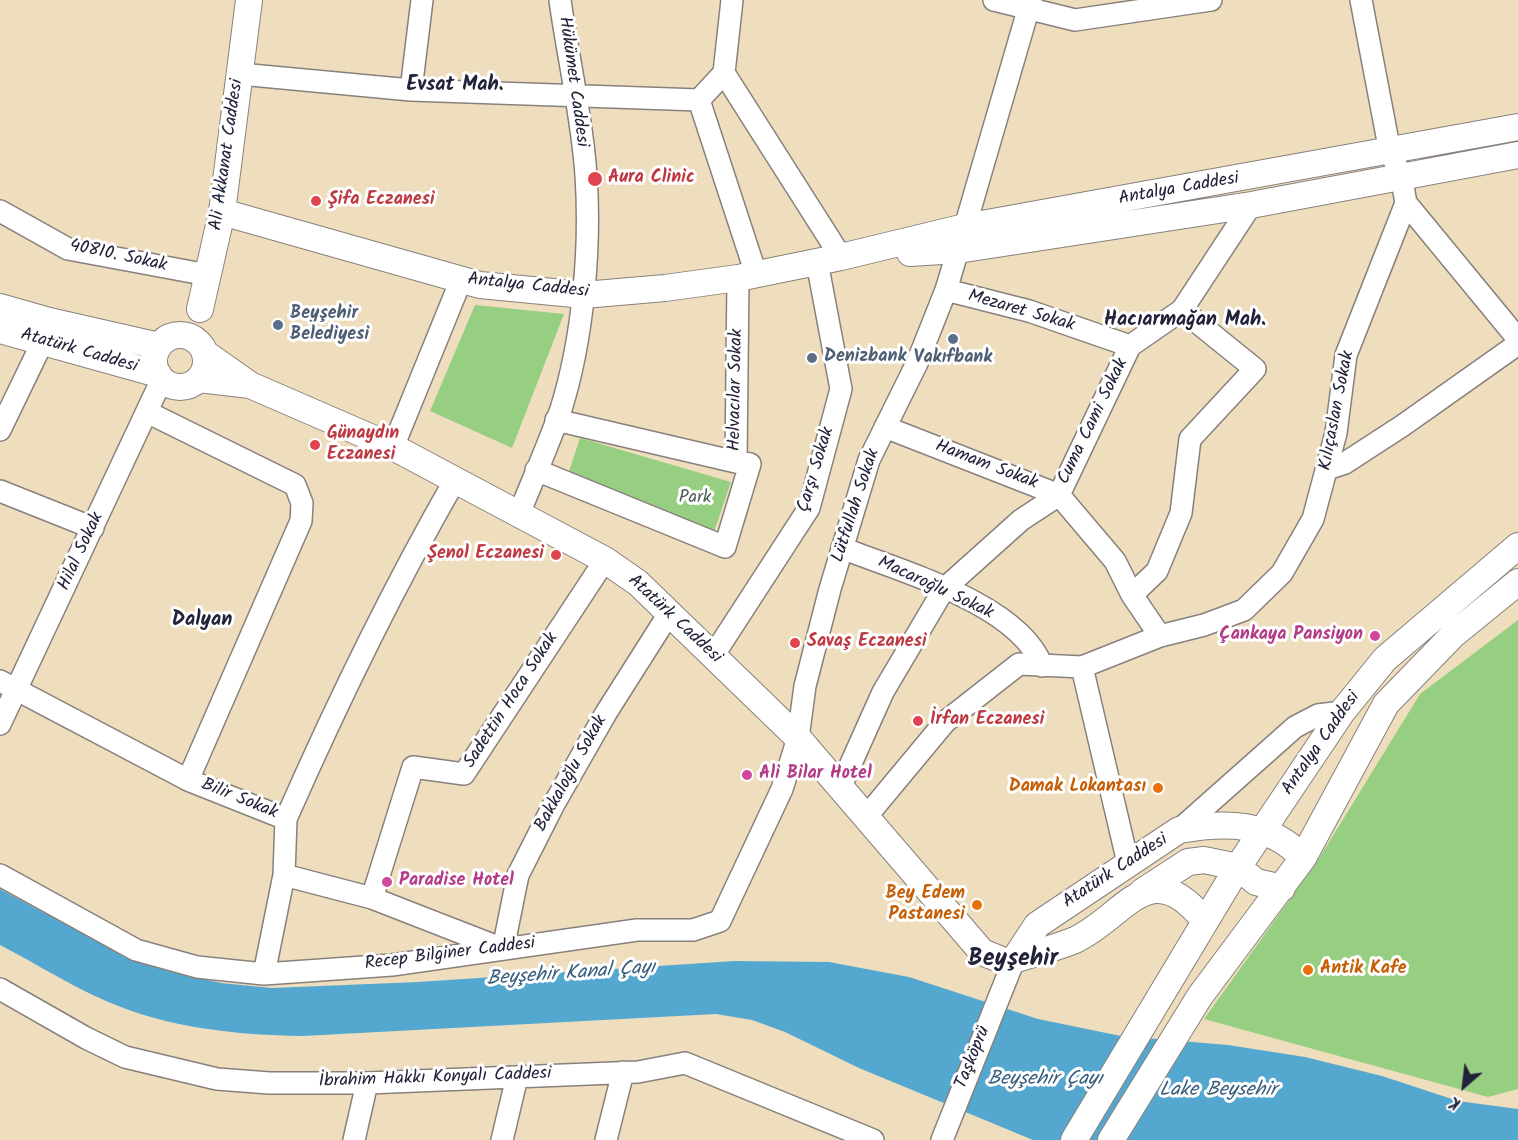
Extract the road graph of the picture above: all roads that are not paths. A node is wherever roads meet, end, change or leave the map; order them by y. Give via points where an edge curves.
1 (249, 0) edge
2 (422, 0) edge
3 (560, 0) edge
4 (732, 0) edge
5 (994, 0) edge
6 (1211, 0) edge
7 (1361, 0) edge
8 (1030, 4) edge
9 (724, 73) junction
10 (240, 74) junction
11 (411, 90) junction
12 (576, 96) junction
13 (699, 100) junction
14 (1518, 127) edge
15 (1518, 155) edge
16 (1396, 164) junction
17 (1406, 203) junction
18 (1251, 205) junction
19 (0, 211) edge
20 (222, 212) junction
21 (962, 238) junction
22 (829, 260) junction
23 (208, 276) junction
24 (747, 276) junction
25 (461, 280) junction
26 (946, 290) junction
27 (584, 295) junction
28 (0, 307) edge
29 (1182, 310) junction
30 (0, 330) edge
31 (1518, 339) edge
32 (42, 342) junction
33 (186, 344) junction
34 (1518, 344) edge
35 (1130, 346) junction
36 (160, 376) junction
37 (199, 379) junction
38 (250, 385) junction
39 (147, 412) junction
40 (556, 420) junction
41 (885, 427) junction
42 (0, 430) edge
43 (393, 447) junction
44 (736, 462) junction
45 (1327, 469) junction
46 (536, 470) junction
47 (455, 480) junction
48 (0, 490) edge
49 (1059, 495) junction
50 (519, 514) junction
51 (93, 528) junction
52 (1518, 546) edge
53 (842, 548) junction
54 (605, 560) junction
55 (1518, 582) edge
56 (944, 589) junction
57 (1132, 595) junction
58 (670, 612) junction
59 (1160, 636) junction
60 (713, 656) junction
61 (1042, 666) junction
62 (1082, 667) junction
63 (8, 686) edge
64 (1342, 712) junction
65 (0, 724) edge
66 (798, 738) junction
67 (188, 780) junction
68 (840, 788) junction
69 (866, 818) junction
70 (286, 819) junction
71 (1179, 830) junction
72 (1263, 830) junction
73 (1303, 858) junction
74 (1128, 863) junction
75 (1238, 867) junction
76 (0, 875) edge
77 (284, 875) junction
78 (1282, 888) junction
79 (1142, 892) junction
80 (372, 898) junction
81 (1204, 921) junction
82 (503, 949) junction
83 (1014, 960) junction
84 (264, 974) junction
85 (0, 991) edge
86 (623, 1072) junction
87 (517, 1077) junction
88 (367, 1083) junction
89 (945, 1133) edge
90 (354, 1140) edge
91 (502, 1140) edge
92 (606, 1140) edge
93 (873, 1140) edge
94 (1074, 1140) edge
95 (1111, 1140) edge

1 - 10 main road, Ali Akkanat Caddesi
2 - 11 street
3 - 12 street, Hükümet Caddesi
4 - 9 street
5 - 8 street
6 - 8 street via 1075,20
7 - 16 street
8 - 21 street, Lütfullah Sokak
9 - 13 street
9 - 22 street
10 - 11 street
10 - 20 main road, Ali Akkanat Caddesi
11 - 12 street
12 - 13 street
12 - 27 street, Hükümet Caddesi via 586,176
13 - 24 street, Helvacılar Sokak
14 - 16 main road, Antalya Caddesi
15 - 16 main road, Antalya Caddesi
16 - 17 street
16 - 18 main road, Antalya Caddesi
16 - 21 main road, Antalya Caddesi
17 - 31 street
17 - 45 street, Kılıçaslan Sokak via 1346,355
18 - 21 main road, Antalya Caddesi
18 - 29 street, Cuma Cami Sokak
19 - 23 street, 40810. Sokak via 68,249
20 - 23 main road, Ali Akkanat Caddesi
20 - 25 main road, Antalya Caddesi
21 - 22 main road, Antalya Caddesi
21 - 26 street, Lütfullah Sokak
22 - 24 main road, Antalya Caddesi
22 - 60 street, Çarşı Sokak via 841,389 809,508
23 - 33 main road, Ali Akkanat Caddesi
24 - 27 main road, Antalya Caddesi
24 - 44 street, Helvacılar Sokak
25 - 27 main road, Antalya Caddesi
25 - 43 street
26 - 35 street, Mezaret Sokak via 1029,311
26 - 41 street, Lütfullah Sokak via 917,363
27 - 40 street, Hükümet Caddesi via 575,353
28 - 33 main road, Atatürk Caddesi via 49,321
29 - 35 street, Cuma Cami Sokak
29 - 57 street via 1255,369 1190,439 1181,513 1157,571
30 - 32 main road, Atatürk Caddesi
32 - 36 main road, Atatürk Caddesi
32 - 42 street
33 - 36 main road via 154,361
33 - 37 main road via 206,367
33 - 38 main road
34 - 45 street via 1402,426 1345,463
35 - 49 street, Cuma Cami Sokak
36 - 37 main road, Atatürk Caddesi via 180,387
36 - 39 street, Hilal Sokak
37 - 38 main road, Atatürk Caddesi
38 - 43 main road, Atatürk Caddesi
39 - 51 street, Hilal Sokak
39 - 67 street via 295,485 302,502 301,521
40 - 44 street, Helvacılar Sokak
40 - 46 street, Hükümet Caddesi
41 - 49 street, Hamam Sokak
41 - 53 street, Lütfullah Sokak via 869,460
43 - 47 main road, Atatürk Caddesi
44 - 46 street via 750,464 725,547
45 - 59 street, Kılıçaslan Sokak via 1313,519 1282,573 1244,610
46 - 50 street, Hükümet Caddesi
47 - 50 main road, Atatürk Caddesi
47 - 70 street via 349,678
48 - 51 street
49 - 56 street, Cuma Cami Sokak via 1021,520
49 - 57 street, Hamam Sokak via 1114,561
50 - 54 main road, Atatürk Caddesi
51 - 63 street, Hilal Sokak
52 - 64 main road, Antalya Caddesi via 1385,659
53 - 56 street, Macaroğlu Sokak
53 - 66 street, Lütfullah Sokak via 805,686
54 - 58 main road, Atatürk Caddesi
54 - 80 street, Sadettin Hoca Sokak via 464,774 413,768
55 - 73 main road, Antalya Caddesi via 1453,635 1386,704
56 - 61 street, Macaroğlu Sokak via 1013,628
56 - 68 street, Cuma Cami Sokak via 883,692
57 - 59 street, Hamam Sokak
58 - 60 main road, Atatürk Caddesi
58 - 82 street, Bakkaloğlu Sokak via 606,713 518,875
59 - 62 street, Kılıçaslan Sokak
60 - 66 main road, Atatürk Caddesi
61 - 62 street, Kılıçaslan Sokak
61 - 69 street, Kılıçaslan Sokak via 1019,664 945,722
62 - 74 street
63 - 65 street, Hilal Sokak
63 - 67 street, Bilir Sokak
64 - 71 street via 1318,715 1295,727
64 - 72 main road, Antalya Caddesi
66 - 68 main road, Atatürk Caddesi
66 - 82 street, Recep Bilginer Caddesi via 782,789 720,921 693,930 638,930
67 - 70 street, Bilir Sokak
68 - 69 main road, Atatürk Caddesi
69 - 83 main road, Atatürk Caddesi via 982,952 994,959
70 - 77 street, Bilir Sokak
71 - 72 main road, Atatürk Caddesi via 1224,825
71 - 74 main road, Atatürk Caddesi
72 - 73 main road, Atatürk Caddesi via 1285,841
72 - 75 main road, Antalya Caddesi
73 - 78 main road, Antalya Caddesi
74 - 83 main road, Atatürk Caddesi via 1037,926
75 - 78 main road via 1256,882
75 - 79 main road via 1204,860 1188,862
75 - 81 main road, Antalya Caddesi
76 - 84 street, Recep Bilginer Caddesi via 136,950 197,967
77 - 80 street
77 - 84 street, Bilir Sokak
78 - 95 main road, Antalya Caddesi via 1200,996
79 - 81 main road, Atatürk Caddesi via 1164,892 1183,898
79 - 83 main road, Atatürk Caddesi via 1076,939
80 - 82 street
81 - 94 main road, Antalya Caddesi
82 - 84 street, Recep Bilginer Caddesi via 392,965
83 - 89 street, Taşköprü
85 - 88 street, İbrahim Hakkı Konyalı Caddesi via 115,1052 168,1069 218,1079 269,1083
86 - 87 street, İbrahim Hakkı Konyalı Caddesi
86 - 92 street
86 - 93 street, İbrahim Hakkı Konyalı Caddesi via 685,1063
87 - 88 street, İbrahim Hakkı Konyalı Caddesi
87 - 91 street
88 - 90 street

